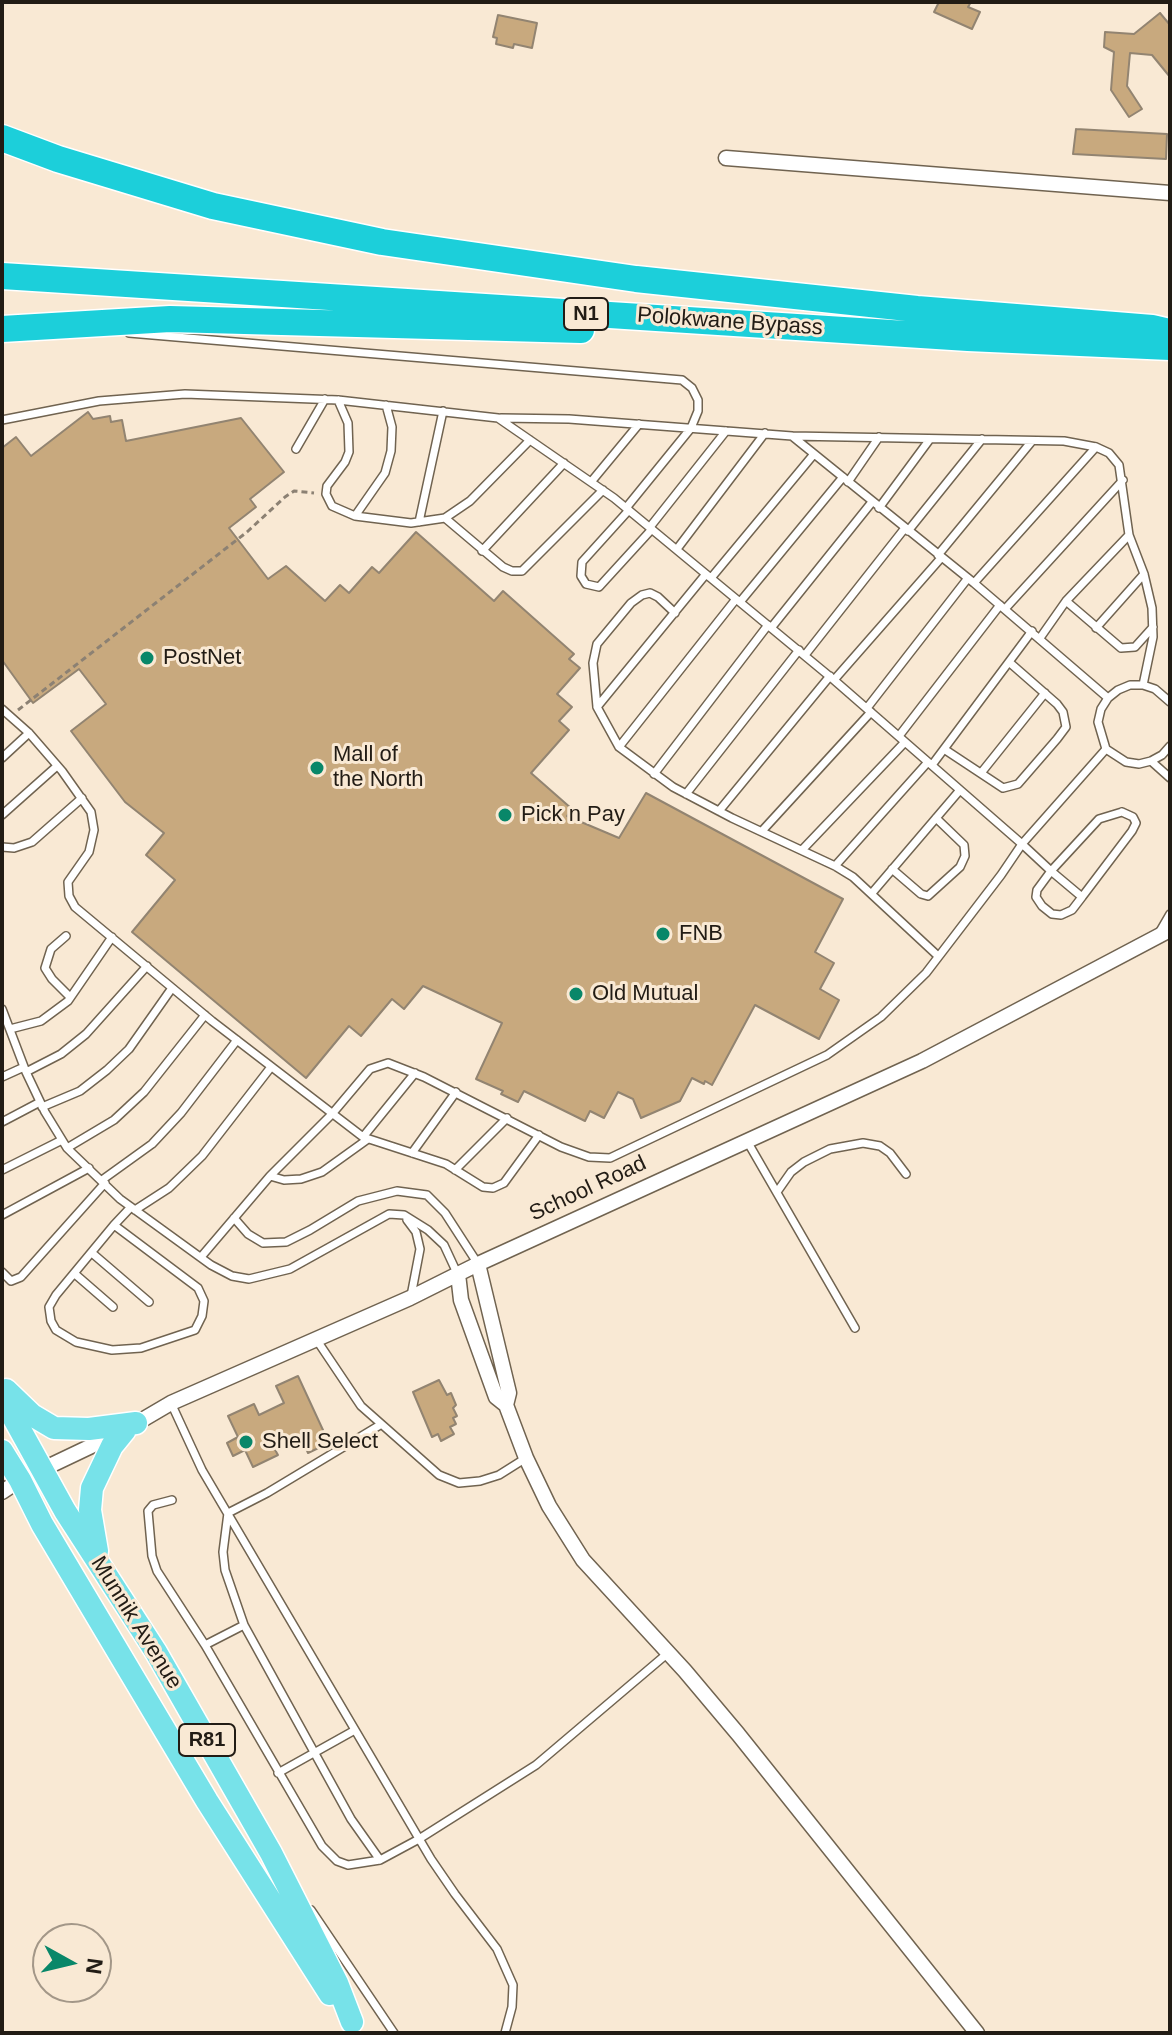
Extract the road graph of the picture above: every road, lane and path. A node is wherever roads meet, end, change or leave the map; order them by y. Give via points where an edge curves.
1 (2, 138) edge
2 (726, 158) dead end
3 (1170, 193) edge
4 (2, 276) edge
5 (59, 323) junction
6 (2, 329) edge
7 (113, 331) dead end
8 (1170, 332) edge
9 (126, 333) dead end
10 (968, 338) junction
11 (1170, 347) edge
12 (325, 399) junction
13 (338, 400) junction
14 (386, 405) junction
15 (443, 411) junction
16 (498, 418) junction
17 (2, 420) edge
18 (639, 424) junction
19 (691, 428) junction
20 (726, 431) junction
21 (765, 433) junction
22 (792, 436) junction
23 (879, 437) junction
24 (930, 439) junction
25 (982, 439) junction
26 (530, 440) junction
27 (1032, 441) junction
28 (1096, 447) junction
29 (296, 449) dead end
30 (814, 454) junction
31 (564, 463) junction
32 (845, 479) junction
33 (1123, 480) junction
34 (591, 482) junction
35 (603, 490) junction
36 (326, 494) junction
37 (876, 505) junction
38 (627, 509) junction
39 (355, 516) junction
40 (445, 518) junction
41 (419, 522) junction
42 (651, 528) junction
43 (906, 530) junction
44 (1129, 535) junction
45 (677, 549) junction
46 (482, 551) junction
47 (939, 556) junction
48 (1144, 574) junction
49 (709, 576) junction
50 (971, 581) junction
51 (738, 600) junction
52 (1066, 601) junction
53 (1002, 607) junction
54 (675, 613) junction
55 (1154, 625) junction
56 (769, 626) junction
57 (1096, 628) junction
58 (1032, 631) junction
59 (1040, 638) junction
60 (802, 653) junction
61 (1009, 662) junction
62 (832, 678) junction
63 (1143, 685) junction
64 (1045, 693) junction
65 (1108, 698) junction
66 (1170, 702) edge
67 (597, 707) junction
68 (2, 709) edge
69 (869, 710) junction
70 (10, 716) junction
71 (29, 733) junction
72 (902, 739) junction
73 (1170, 746) edge
74 (619, 747) junction
75 (944, 749) junction
76 (1106, 749) junction
77 (2, 758) edge
78 (1151, 761) junction
79 (930, 764) junction
80 (57, 766) junction
81 (981, 773) junction
82 (654, 774) junction
83 (1170, 778) edge
84 (960, 790) junction
85 (686, 794) junction
86 (82, 798) junction
87 (719, 811) junction
88 (2, 815) edge
89 (936, 818) junction
90 (762, 831) junction
91 (1022, 844) junction
92 (2, 847) edge
93 (802, 850) junction
94 (835, 866) junction
95 (892, 869) junction
96 (1051, 871) junction
97 (872, 893) junction
98 (1082, 897) junction
99 (1170, 914) edge
100 (1164, 933) edge
101 (66, 936) dead end
102 (112, 937) junction
103 (938, 956) junction
104 (147, 966) junction
105 (172, 988) junction
106 (70, 997) junction
107 (2, 1009) edge
108 (205, 1015) junction
109 (11, 1031) junction
110 (2, 1037) edge
111 (237, 1040) junction
112 (271, 1067) junction
113 (25, 1070) junction
114 (415, 1073) junction
115 (2, 1077) edge
116 (456, 1092) junction
117 (41, 1104) junction
118 (332, 1114) junction
119 (507, 1118) junction
120 (2, 1122) edge
121 (539, 1135) junction
122 (365, 1138) junction
123 (62, 1140) junction
124 (747, 1141) junction
125 (67, 1148) junction
126 (412, 1153) junction
127 (89, 1168) junction
128 (2, 1170) edge
129 (455, 1170) junction
130 (906, 1174) dead end
131 (270, 1176) junction
132 (103, 1182) junction
133 (777, 1192) junction
134 (133, 1208) junction
135 (2, 1215) edge
136 (404, 1215) junction
137 (234, 1218) junction
138 (114, 1225) junction
139 (92, 1253) junction
140 (201, 1257) junction
141 (478, 1264) junction
142 (2, 1272) edge
143 (75, 1274) junction
144 (458, 1274) junction
145 (410, 1298) junction
146 (149, 1302) dead end
147 (113, 1307) dead end
148 (855, 1328) dead end
149 (316, 1339) junction
150 (2, 1386) edge
151 (2, 1397) edge
152 (171, 1403) junction
153 (506, 1405) junction
154 (380, 1425) junction
155 (130, 1426) junction
156 (2, 1451) edge
157 (526, 1458) junction
158 (42, 1468) junction
159 (11, 1486) edge
160 (172, 1500) dead end
161 (228, 1513) junction
162 (98, 1560) junction
163 (244, 1625) junction
164 (205, 1645) junction
165 (668, 1653) junction
166 (355, 1730) junction
167 (316, 1753) junction
168 (278, 1773) junction
169 (419, 1839) junction
170 (271, 1853) junction
171 (380, 1860) junction
172 (355, 2028) edge
173 (394, 2033) edge
174 (505, 2033) edge
175 (977, 2033) edge

1 - 8 highway via 213,206 382,242 636,279
2 - 3 street
4 - 10 highway, Polokwane Bypass / N1
5 - 6 highway
5 - 7 lane
5 - 10 highway via 170,319
9 - 19 lane via 682,380 698,400
10 - 11 highway, Polokwane Bypass / N1
12 - 13 lane
12 - 17 lane via 145,396
12 - 29 lane
13 - 14 lane
13 - 36 lane via 348,423 349,452
14 - 15 lane
14 - 39 lane via 392,427 385,473
15 - 16 lane
15 - 41 lane
16 - 18 lane
16 - 26 lane
18 - 19 lane
18 - 34 lane
19 - 20 lane
19 - 38 lane
20 - 21 lane
20 - 42 lane
21 - 22 lane
21 - 45 lane
22 - 23 lane
22 - 30 lane
23 - 24 lane
23 - 32 lane
24 - 25 lane
24 - 37 lane
25 - 27 lane
25 - 43 lane
26 - 31 lane
26 - 40 lane via 470,501
27 - 28 lane
27 - 47 lane
28 - 33 lane via 1115,459
28 - 50 lane
30 - 32 lane
30 - 49 lane
31 - 34 lane
31 - 46 lane
32 - 37 lane
32 - 51 lane
33 - 44 lane
33 - 53 lane
34 - 35 lane
35 - 38 lane
35 - 46 lane via 522,571 503,567
36 - 39 lane via 332,506
36 - 70 path via 294,491 285,497
37 - 43 lane
37 - 56 lane
38 - 42 lane
38 - 42 lane via 582,562 586,584 599,587
39 - 41 lane
40 - 41 lane
40 - 46 lane
42 - 45 lane
43 - 47 lane
43 - 60 lane
44 - 48 lane
44 - 52 lane
45 - 49 lane
47 - 50 lane
47 - 62 lane
48 - 55 lane
48 - 57 lane
49 - 51 lane
49 - 54 lane
50 - 53 lane
50 - 69 lane
51 - 56 lane
51 - 74 lane
52 - 57 lane
52 - 59 lane
53 - 58 lane
53 - 72 lane
54 - 67 lane
54 - 67 lane via 650,593 631,603 593,656
55 - 57 lane via 1135,647 1127,648
55 - 63 lane
56 - 60 lane
56 - 82 lane
58 - 59 lane
58 - 61 lane
59 - 65 lane
60 - 62 lane
60 - 85 lane
61 - 64 lane
61 - 75 lane
62 - 69 lane
62 - 87 lane
63 - 65 lane via 1130,685
63 - 66 lane
64 - 81 lane
64 - 81 lane via 1066,720 1057,739 1018,784 1003,788
65 - 76 lane via 1098,722
67 - 74 lane
68 - 70 lane
69 - 72 lane
69 - 90 lane
70 - 71 lane
71 - 77 lane
71 - 80 lane
72 - 79 lane
72 - 93 lane
73 - 78 lane
74 - 82 lane
75 - 79 lane
75 - 81 lane
76 - 78 lane via 1126,762
76 - 91 lane
78 - 83 lane
79 - 84 lane
79 - 94 lane
80 - 86 lane
80 - 88 lane
82 - 85 lane
84 - 89 lane
84 - 91 lane
85 - 87 lane
86 - 92 lane via 32,842
86 - 102 lane via 94,830 89,852 68,882 69,896
87 - 90 lane
89 - 95 lane
89 - 95 lane via 964,845 960,867 928,896
90 - 93 lane
91 - 96 lane
91 - 103 lane
93 - 94 lane
94 - 97 lane
95 - 97 lane
96 - 98 lane
96 - 98 lane via 1037,890 1042,906 1061,915
96 - 98 lane via 1099,819 1122,812 1133,817 1132,831
97 - 103 lane
99 - 100 lane
100 - 124 street, School Road via 922,1061
101 - 106 lane via 51,949 45,968
102 - 104 lane
102 - 106 lane
103 - 121 lane via 881,1017 827,1055 610,1158 589,1157
104 - 105 lane
104 - 113 lane via 86,1034 61,1054
105 - 108 lane
105 - 117 lane via 129,1049 107,1070 80,1091
106 - 109 lane via 41,1021
107 - 109 lane
108 - 111 lane
108 - 125 lane via 144,1092 114,1120
109 - 110 lane
109 - 113 lane
111 - 112 lane
111 - 132 lane via 152,1144
112 - 118 lane
112 - 134 lane via 202,1156 169,1188
113 - 115 lane
113 - 117 lane
114 - 116 lane
114 - 118 lane via 388,1063 370,1069
114 - 122 lane
116 - 119 lane
116 - 126 lane
117 - 120 lane
117 - 123 lane
118 - 122 lane
118 - 131 lane
119 - 121 lane
119 - 129 lane
121 - 129 lane via 504,1183 493,1188
122 - 126 lane
122 - 131 lane via 322,1172 301,1179
123 - 125 lane
123 - 128 lane
124 - 133 lane
124 - 141 street, School Road
125 - 127 lane
126 - 129 lane
127 - 132 lane
127 - 135 lane
130 - 133 lane via 890,1153 863,1143 830,1149 804,1162
131 - 137 lane
132 - 134 lane
132 - 142 lane via 21,1277 11,1281
133 - 148 lane
134 - 138 lane
134 - 140 lane
136 - 140 lane via 389,1214 290,1269 265,1277 232,1276
136 - 144 lane via 444,1245
136 - 145 lane via 420,1249
137 - 140 lane
137 - 141 lane via 263,1243 286,1242 358,1201 397,1191 427,1195
138 - 139 lane
138 - 143 lane via 198,1288 204,1301 195,1330 141,1348 112,1350 76,1342 56,1330 48,1313
139 - 143 lane
139 - 146 lane
141 - 144 street, School Road
141 - 153 street via 509,1393
143 - 147 lane
144 - 145 street, School Road
144 - 153 street via 483,1366 496,1397
145 - 149 street, School Road
149 - 152 street, School Road
149 - 154 lane
150 - 155 main road via 54,1428
151 - 158 main road, Munnik Avenue / R81
152 - 155 street, School Road
152 - 161 lane
153 - 157 street
154 - 157 lane via 439,1475 459,1483 499,1475
154 - 161 lane
155 - 158 street, School Road
155 - 162 main road via 112,1446 92,1488
156 - 159 main road, Munnik Avenue / R81
157 - 165 street via 583,1560
158 - 159 street, School Road
158 - 162 main road, Munnik Avenue / R81
159 - 172 main road, Munnik Avenue / R81 via 42,1524 207,1801
160 - 164 lane via 148,1511 152,1556
161 - 163 lane via 225,1570
161 - 166 lane
162 - 170 main road, Munnik Avenue / R81
163 - 164 lane
163 - 167 lane
164 - 168 lane
165 - 169 lane via 536,1765
165 - 175 street
166 - 167 lane
166 - 169 lane
167 - 168 lane
167 - 171 lane
168 - 171 lane via 322,1846 337,1861 348,1865
169 - 171 lane
169 - 174 lane via 506,1966 513,1985
170 - 172 main road, Munnik Avenue / R81
170 - 173 lane

